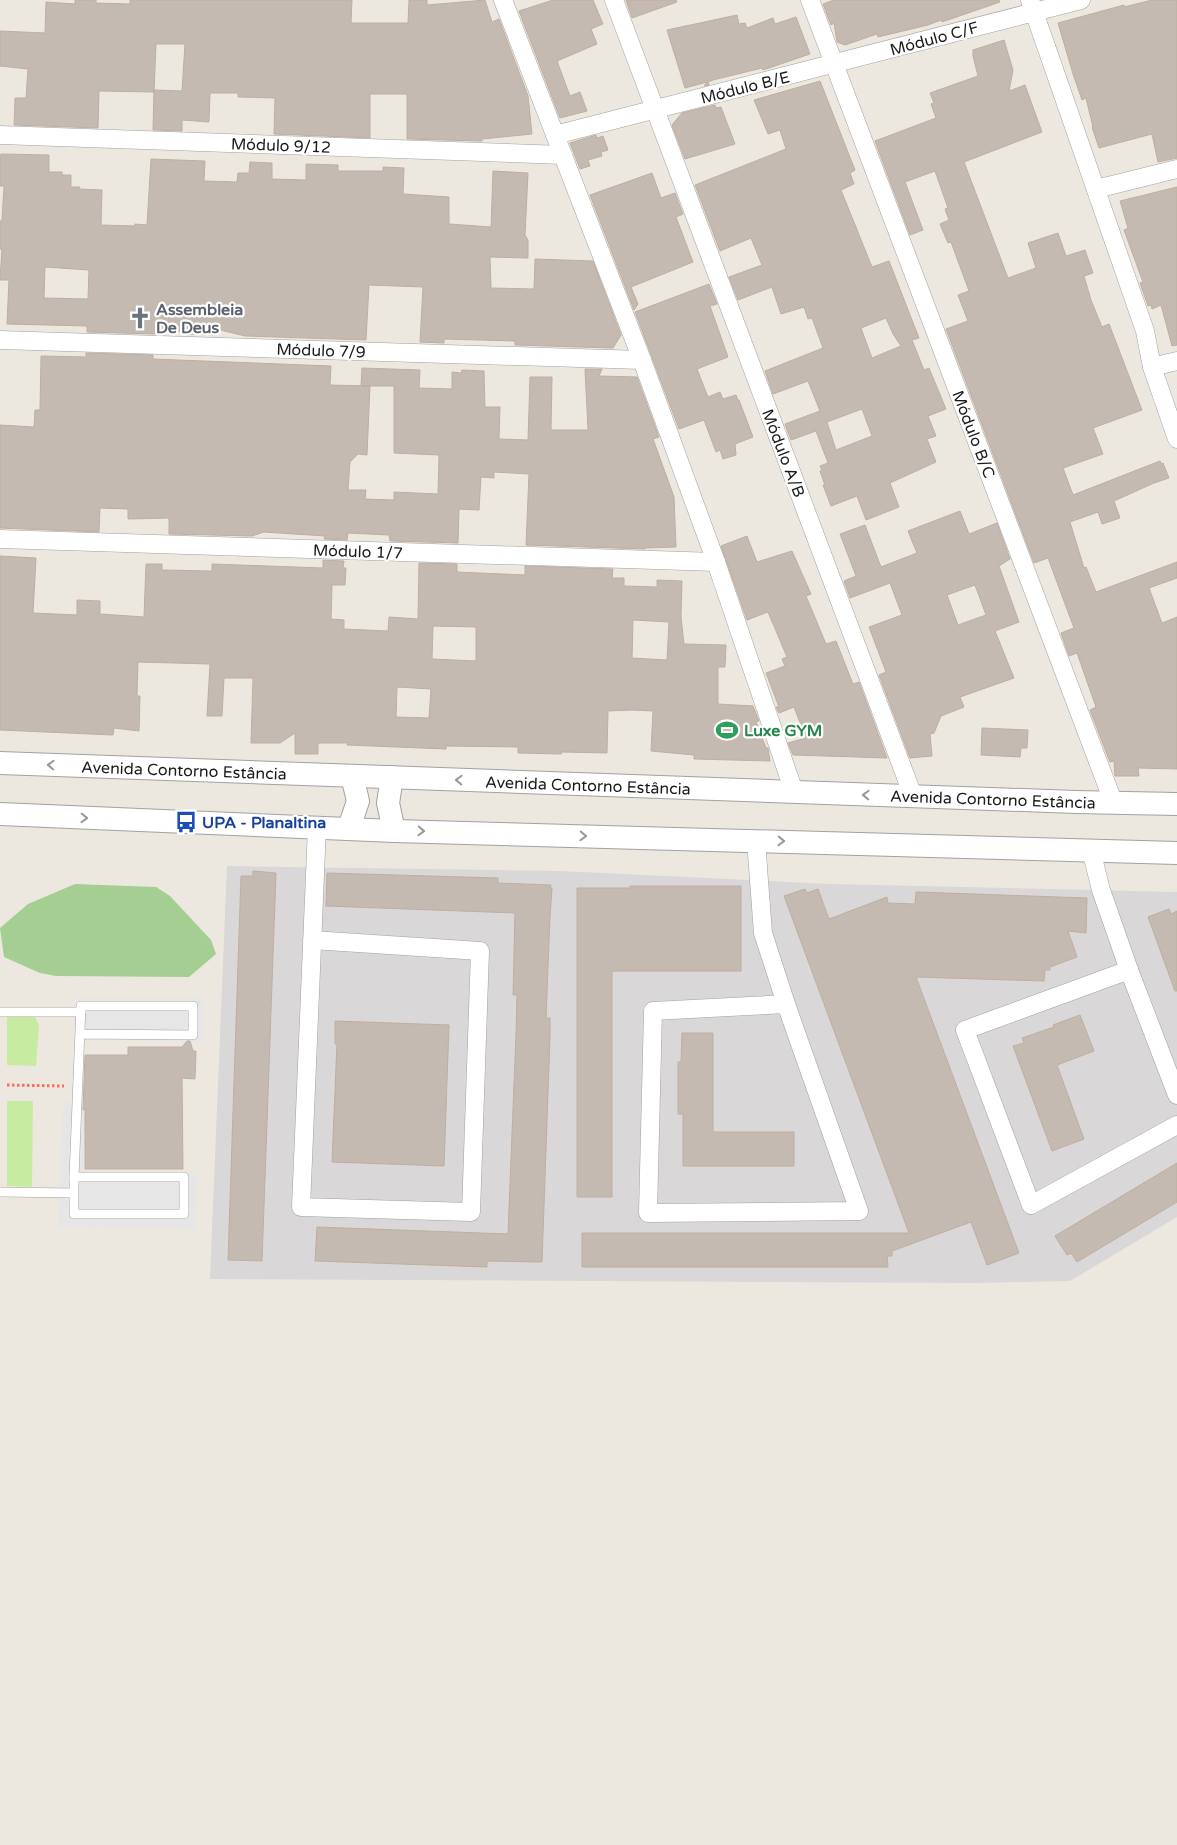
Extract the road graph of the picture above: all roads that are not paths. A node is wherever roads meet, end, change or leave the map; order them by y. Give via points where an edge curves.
1 (504, 0) edge
2 (614, 0) edge
3 (810, 0) edge
4 (1081, 0) edge
5 (1032, 6) edge
6 (834, 64) junction
7 (655, 110) junction
8 (0, 135) edge
9 (555, 135) junction
10 (563, 156) junction
11 (1177, 169) edge
12 (1096, 189) junction
13 (0, 340) edge
14 (642, 360) junction
15 (1177, 361) edge
16 (1152, 367) junction
17 (1177, 439) edge
18 (0, 539) edge
19 (716, 562) junction
20 (0, 763) edge
21 (352, 776) junction
22 (392, 777) junction
23 (794, 792) junction
24 (913, 796) junction
25 (1114, 804) junction
26 (1177, 804) edge
27 (0, 814) edge
28 (317, 827) junction
29 (349, 828) junction
30 (394, 831) junction
31 (756, 840) junction
32 (1091, 850) junction
33 (1177, 853) edge
34 (312, 940) junction
35 (1129, 970) junction
36 (786, 1004) junction
37 (0, 1012) edge
38 (81, 1012) junction
39 (80, 1034) junction
40 (1177, 1095) edge
41 (1177, 1124) edge
42 (74, 1176) junction
43 (0, 1192) edge
44 (74, 1193) junction

1 - 9 street
2 - 7 street, Módulo A/B
3 - 6 street, Módulo B/C
4 - 5 street, Módulo C/F
5 - 6 street, Módulo C/F
5 - 12 street
6 - 7 street, Módulo B/E
6 - 25 street, Módulo B/C
7 - 9 street, Módulo B/E
7 - 24 street, Módulo A/B
8 - 10 street, Módulo 9/12
9 - 10 street
10 - 14 street
11 - 12 street
12 - 16 street via 1145,331
13 - 14 street, Módulo 7/9
14 - 19 street
15 - 16 street
16 - 17 street
18 - 19 street, Módulo 1/7
19 - 23 street
21 -> 20 street, Avenida Contorno Estância
21 - 22 street, Avenida Contorno Estância
21 - 29 street via 358,801
23 -> 22 street, Avenida Contorno Estância
22 - 30 street via 388,803
24 -> 23 street, Avenida Contorno Estância
24 - 25 street, Avenida Contorno Estância
25 - 26 street, Avenida Contorno Estância
27 -> 28 street
28 - 29 street
28 - 34 street
29 - 30 street
30 -> 31 street
31 -> 32 street
31 - 36 street via 763,933
32 - 33 street
32 - 35 street via 1101,890
34 - 34 street via 301,1207 471,1212 480,952
35 - 40 street
35 - 41 street via 965,1030 1031,1205
36 - 36 street via 859,1211 648,1213 654,1011
37 - 38 lane
38 - 39 lane
38 - 39 lane via 81,1006 193,1006 193,1035
39 - 42 lane
42 - 44 lane
42 - 44 lane via 184,1177 184,1214 74,1214
43 - 44 lane

